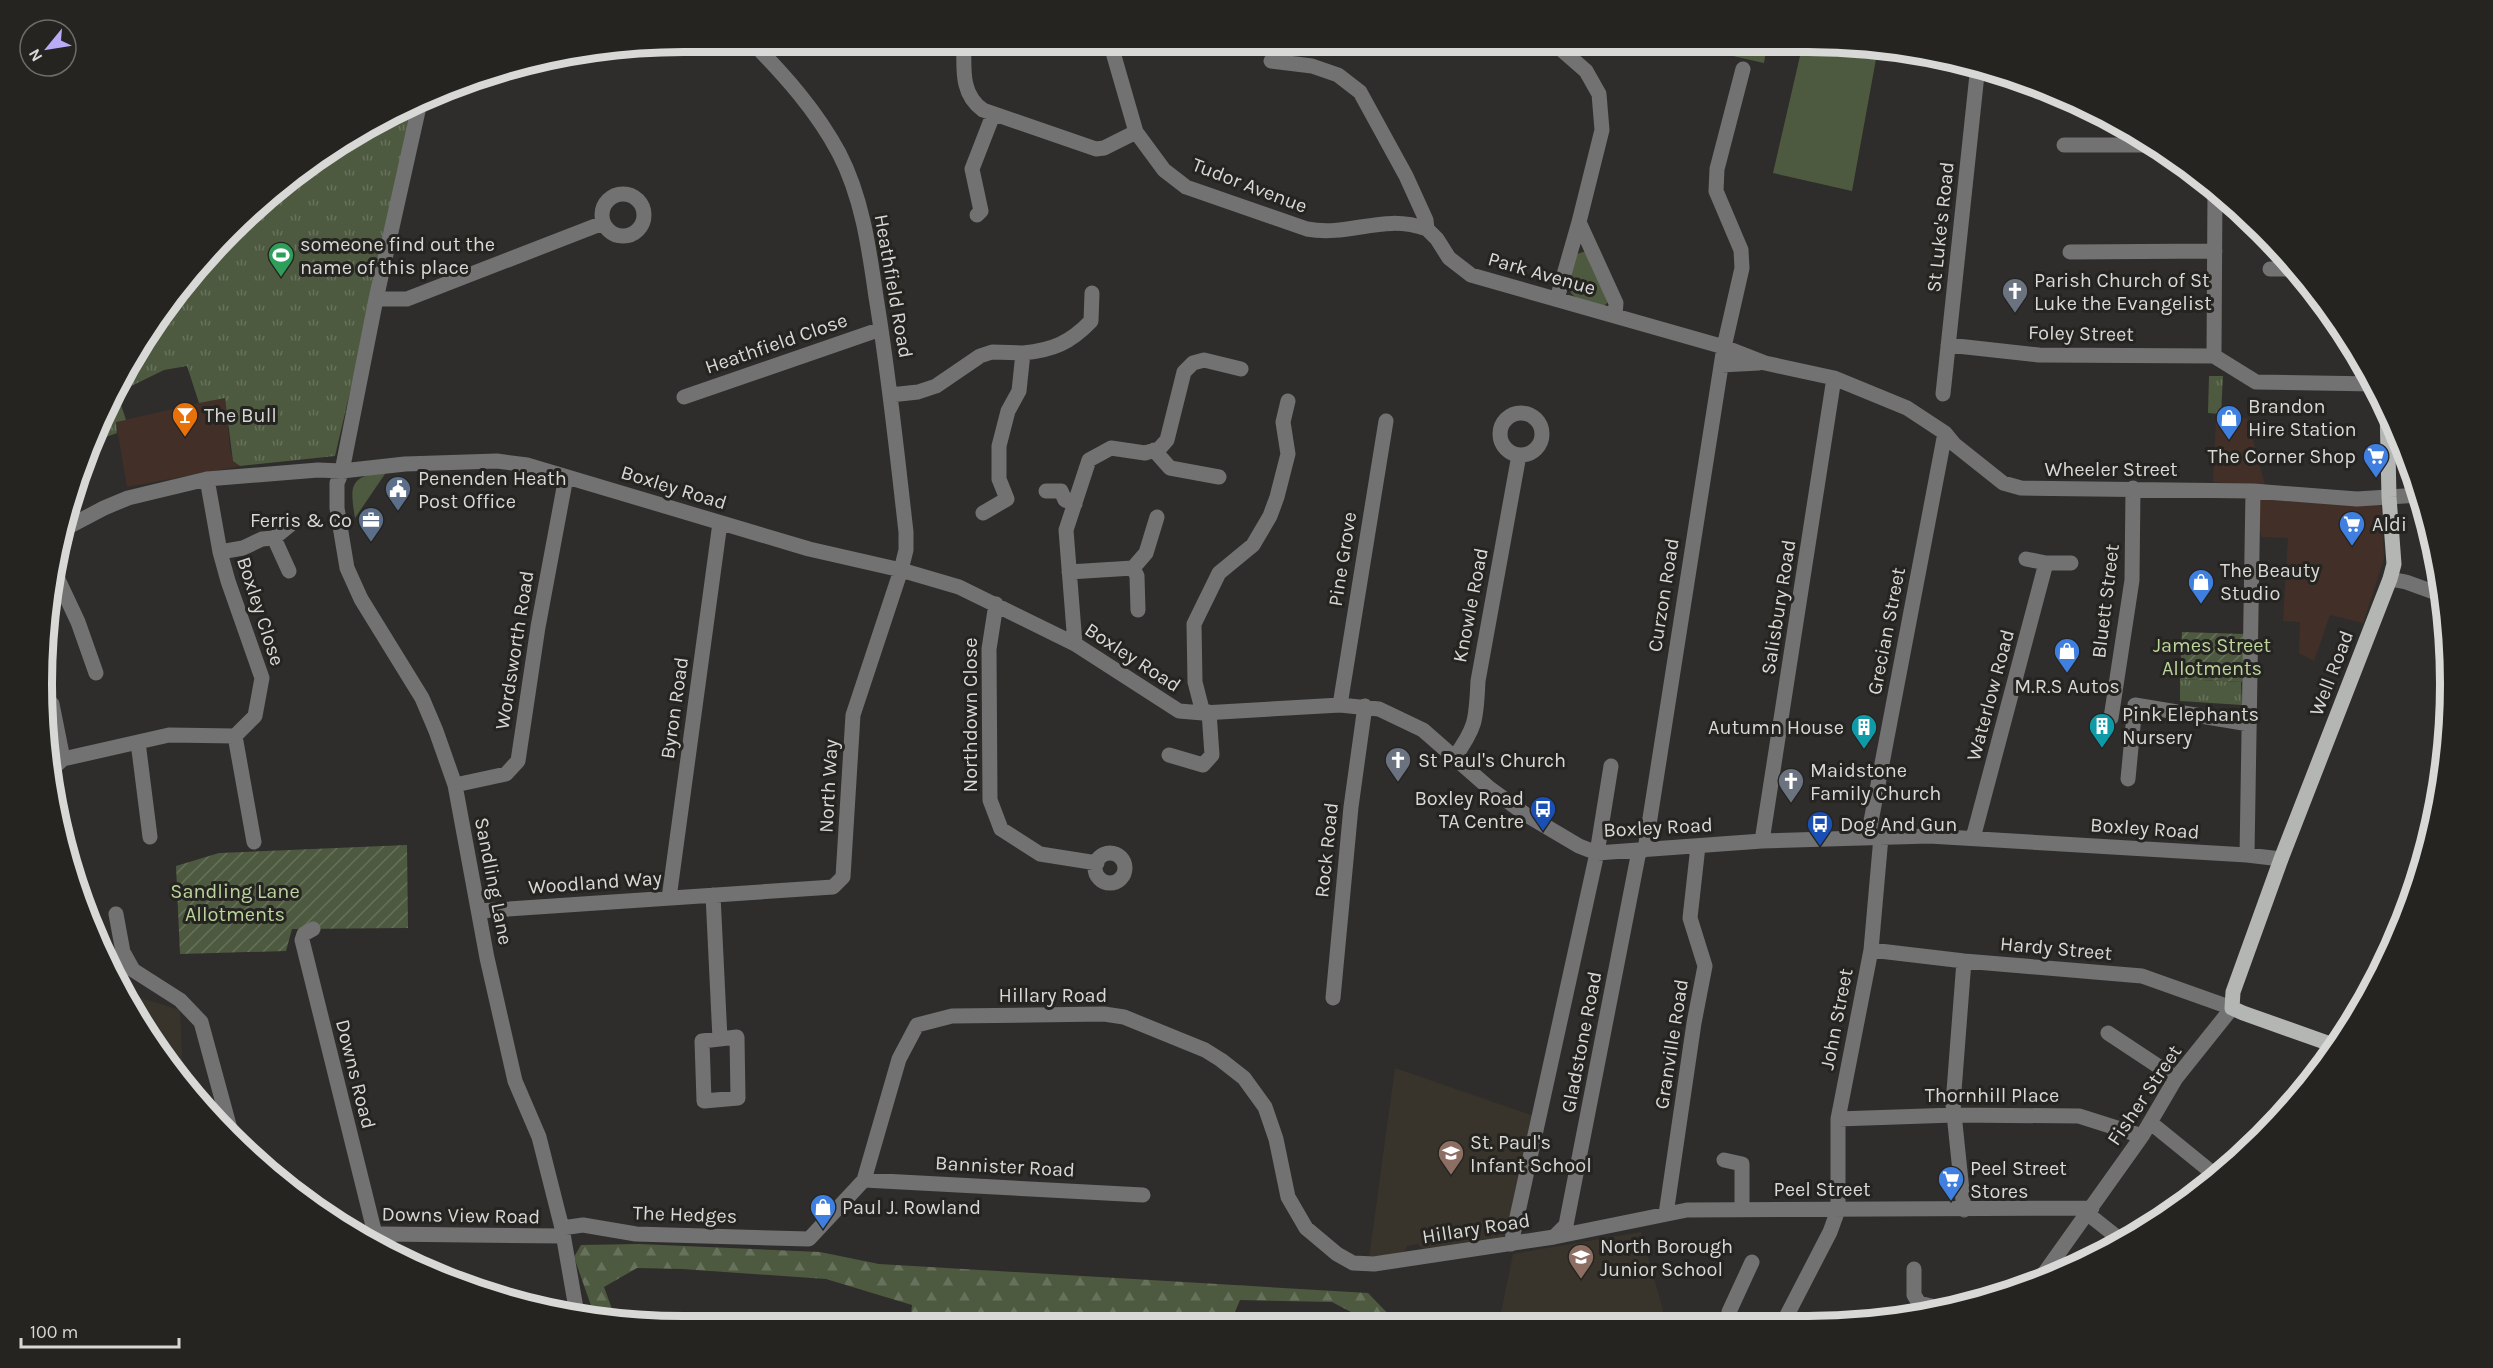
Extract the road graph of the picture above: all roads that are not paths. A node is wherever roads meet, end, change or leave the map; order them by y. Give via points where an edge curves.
1 (761, 52) edge
2 (964, 52) edge
3 (1113, 52) edge
4 (1564, 52) edge
5 (1271, 61) dead end
6 (1743, 69) dead end
7 (1977, 75) edge
8 (418, 112) edge
9 (993, 115) junction
10 (1136, 132) junction
11 (2064, 145) dead end
12 (2138, 145) edge
13 (2215, 201) edge
14 (978, 215) dead end
15 (1579, 222) junction
16 (603, 223) dead end
17 (1427, 229) junction
18 (2215, 251) junction
19 (2070, 252) dead end
20 (2270, 269) dead end
21 (2285, 269) edge
22 (1092, 293) dead end
23 (376, 299) junction
24 (1557, 299) junction
25 (1615, 315) junction
26 (881, 329) junction
27 (1948, 345) junction
28 (1724, 346) junction
29 (1023, 353) junction
30 (2214, 356) junction
31 (1765, 363) junction
32 (1721, 365) junction
33 (1241, 369) dead end
34 (1834, 378) junction
35 (2364, 384) edge
36 (1943, 394) dead end
37 (890, 395) junction
38 (684, 397) dead end
39 (1288, 401) dead end
40 (1386, 421) dead end
41 (2388, 432) edge
42 (1945, 433) junction
43 (1154, 450) junction
44 (1519, 455) dead end
45 (342, 471) junction
46 (566, 477) junction
47 (1219, 477) dead end
48 (207, 479) junction
49 (2133, 488) junction
50 (1046, 491) dead end
51 (2253, 491) junction
52 (2411, 496) edge
53 (2389, 497) junction
54 (1075, 504) junction
55 (983, 513) dead end
56 (1157, 517) dead end
57 (720, 523) junction
58 (73, 525) edge
59 (291, 525) dead end
60 (274, 538) junction
61 (220, 552) junction
62 (2026, 559) dead end
63 (2046, 563) junction
64 (2071, 563) dead end
65 (1133, 568) junction
66 (901, 570) junction
67 (289, 571) dead end
68 (1069, 572) junction
69 (2390, 579) junction
70 (61, 585) edge
71 (2433, 593) edge
72 (996, 604) junction
73 (1138, 610) dead end
74 (1075, 644) junction
75 (96, 673) dead end
76 (1340, 705) junction
77 (1365, 706) junction
78 (53, 710) edge
79 (1206, 712) junction
80 (2111, 718) dead end
81 (2249, 724) junction
82 (235, 736) junction
83 (138, 742) junction
84 (1169, 756) dead end
85 (1454, 758) junction
86 (63, 759) junction
87 (58, 764) edge
88 (1611, 766) dead end
89 (2128, 779) dead end
90 (455, 785) junction
91 (150, 837) dead end
92 (1875, 837) junction
93 (1973, 838) junction
94 (254, 842) dead end
95 (1762, 842) junction
96 (1698, 846) junction
97 (1642, 851) junction
98 (1597, 853) junction
99 (2247, 855) junction
100 (2281, 859) junction
101 (1096, 863) dead end
102 (713, 895) junction
103 (669, 898) junction
104 (479, 911) junction
105 (116, 914) dead end
106 (313, 929) dead end
107 (1871, 950) junction
108 (1964, 961) junction
109 (1333, 998) dead end
110 (2232, 1008) junction
111 (2108, 1033) dead end
112 (720, 1039) junction
113 (2328, 1043) edge
114 (2176, 1077) junction
115 (1954, 1115) junction
116 (1838, 1119) junction
117 (228, 1121) edge
118 (2147, 1130) junction
119 (1724, 1160) dead end
120 (2210, 1171) edge
121 (864, 1180) junction
122 (1143, 1195) dead end
123 (1742, 1209) junction
124 (1838, 1210) junction
125 (1964, 1210) junction
126 (2090, 1210) junction
127 (1666, 1214) junction
128 (562, 1232) junction
129 (375, 1234) joint
130 (2116, 1235) edge
131 (1554, 1237) junction
132 (808, 1239) joint
133 (1511, 1244) junction
134 (1752, 1262) dead end
135 (2047, 1268) edge
136 (1914, 1269) dead end
137 (1924, 1304) edge
138 (575, 1305) edge
139 (1729, 1312) dead end
140 (1787, 1316) edge

1 - 26 street, Heathfield Road via 804,98 840,155 863,223
2 - 9 street via 966,88 977,106
3 - 10 street, Tudor Avenue
4 - 15 street via 1586,71 1599,93 1602,112 1602,130
5 - 17 street, Park Avenue via 1312,66 1338,75 1360,92 1406,176
6 - 28 street, Curzon Road via 1717,169 1716,191 1741,250 1742,268
7 - 27 street, St Luke's Road
8 - 23 street, Sandling Lane
9 - 10 street via 1096,149
9 - 14 street via 972,169 981,211
10 - 17 street, Tudor Avenue via 1164,170 1186,187 1307,229 1324,232 1381,222
11 - 12 street
13 - 18 street
15 - 24 street
15 - 25 street via 1616,303
16 - 23 street via 407,299
17 - 24 street, Park Avenue via 1449,258 1471,275
18 - 19 street
18 - 30 street
20 - 21 street
22 - 29 street via 1091,321 1079,333 1049,350
23 - 45 street, Sandling Lane
24 - 25 street, Park Avenue
25 - 28 street, Park Avenue
26 - 37 street, Heathfield Road
26 - 38 street, Heathfield Close
27 - 30 street, Foley Street via 2039,355
27 - 36 street, St Luke's Road
28 - 31 street, Park Avenue
28 - 32 street, Curzon Road
29 - 37 street via 992,352 936,386
29 - 55 street via 1019,391 1008,411 999,446 999,479 1007,499
30 - 35 street via 2256,382
31 - 32 street
31 - 34 street, Park Avenue
32 - 97 street, Curzon Road
33 - 43 street via 1204,360 1193,363 1184,372 1167,440
34 - 42 street, Wheeler Street via 1907,408
34 - 95 street, Salisbury Road
37 - 66 street, Heathfield Road via 906,532
39 - 79 street via 1283,422 1288,454 1270,516 1253,545 1219,573 1194,624 1195,682
40 - 76 street, Pine Grove
41 - 53 main road, Well Road
42 - 49 street, Wheeler Street via 2003,483 2041,490
42 - 92 street, Grecian Street
43 - 47 street via 1170,468
43 - 54 street via 1145,453 1111,448 1089,460
44 - 85 street, Knowle Road via 1478,681 1477,719
45 - 46 street, Boxley Road via 405,464 496,462 527,465
45 - 48 street, Boxley Road
45 - 90 street, Sandling Lane via 337,483 337,508 347,568 361,599 422,698
46 - 57 street, Boxley Road
46 - 90 street, Wordsworth Road via 518,761 506,774
48 - 58 street, Boxley Road via 128,498
48 - 61 street, Boxley Close
49 - 51 street, Wheeler Street
49 - 80 street, Bluett Street via 2132,580
50 - 54 street via 1060,491 1065,500
51 - 53 street, Wheeler Street via 2357,499
51 - 81 street
52 - 53 street, Wheeler Street
53 - 69 main road, Well Road via 2394,564
54 - 68 street via 1066,530
56 - 65 street via 1146,554
57 - 66 street, Boxley Road
57 - 103 street, Byron Road
59 - 60 street
60 - 61 street
60 - 67 street
61 - 82 street, Boxley Close via 262,678 255,716
62 - 63 street
63 - 64 street
63 - 93 street, Waterlow Road
65 - 68 street
65 - 73 street via 1137,576
66 - 72 street, Boxley Road via 959,587
66 - 102 street, North Way via 853,715 843,877 833,887
68 - 74 street
69 - 71 street
69 - 100 main road, Well Road
70 - 75 street
72 - 74 street, Boxley Road
72 - 101 street, Northdown Close via 989,649 990,800 1001,829 1040,854
74 - 79 street, Boxley Road via 1179,711
76 - 77 street, Boxley Road
76 - 79 street, Boxley Road
77 - 85 street, Boxley Road via 1423,730
77 - 109 street, Rock Road
78 - 86 street
79 - 84 street via 1212,755 1203,765
81 - 89 street via 2135,705
81 - 99 street
82 - 83 street via 169,735
82 - 94 street
83 - 86 street
83 - 91 street
85 - 98 street, Boxley Road via 1525,814
86 - 87 street
88 - 98 street
90 - 104 street, Sandling Lane
92 - 93 street, Boxley Road
92 - 95 street, Boxley Road
92 - 107 street, John Street
93 - 99 street, Boxley Road
95 - 96 street, Boxley Road
96 - 97 street, Boxley Road
96 - 127 street, Granville Road via 1690,918 1705,966
97 - 98 street, Boxley Road
97 - 131 street, Gladstone Road via 1566,1224
98 - 133 street
99 - 100 street, Boxley Road
100 - 110 main road, Well Road via 2233,992
102 - 103 street, Woodland Way
102 - 112 street
103 - 104 street, Woodland Way
104 - 128 street, Sandling Lane via 515,1081 537,1133
105 - 117 street via 123,952 133,970 180,1000 201,1022
106 - 129 street, Downs Road via 302,940
107 - 108 street, Hardy Street
107 - 116 street, John Street
108 - 110 street, Hardy Street via 2142,976
108 - 115 street
110 - 113 main road
110 - 114 street, Fisher Street
111 - 114 street
112 - 112 street via 702,1041 704,1101 738,1098 737,1037
114 - 118 street, Fisher Street
115 - 116 street, Thornhill Place
115 - 118 street, Thornhill Place via 2079,1116
115 - 125 street
116 - 124 street, John Street
118 - 120 street
118 - 126 street, Fisher Street
119 - 123 street via 1742,1164
121 - 122 street, Bannister Road
121 - 132 street, Hillary Road
121 - 133 street, Hillary Road via 899,1059 917,1026 952,1016 1104,1014 1124,1017 1195,1046 1244,1078 1268,1114 1288,1197 1296,1213 1306,1228 1337,1254 1353,1263 1374,1264
123 - 124 street, Peel Street
123 - 127 street, Peel Street via 1691,1209
124 - 125 street, Peel Street
124 - 140 street
125 - 126 street, Peel Street
126 - 130 street
126 - 135 street, Fisher Street
127 - 131 street, Peel Street
128 - 129 street, Downs View Road
128 - 132 street, The Hedges via 583,1225 636,1234
128 - 138 street, Sandling Lane
131 - 133 street, Hillary Road
134 - 139 street
136 - 137 street via 1914,1295

